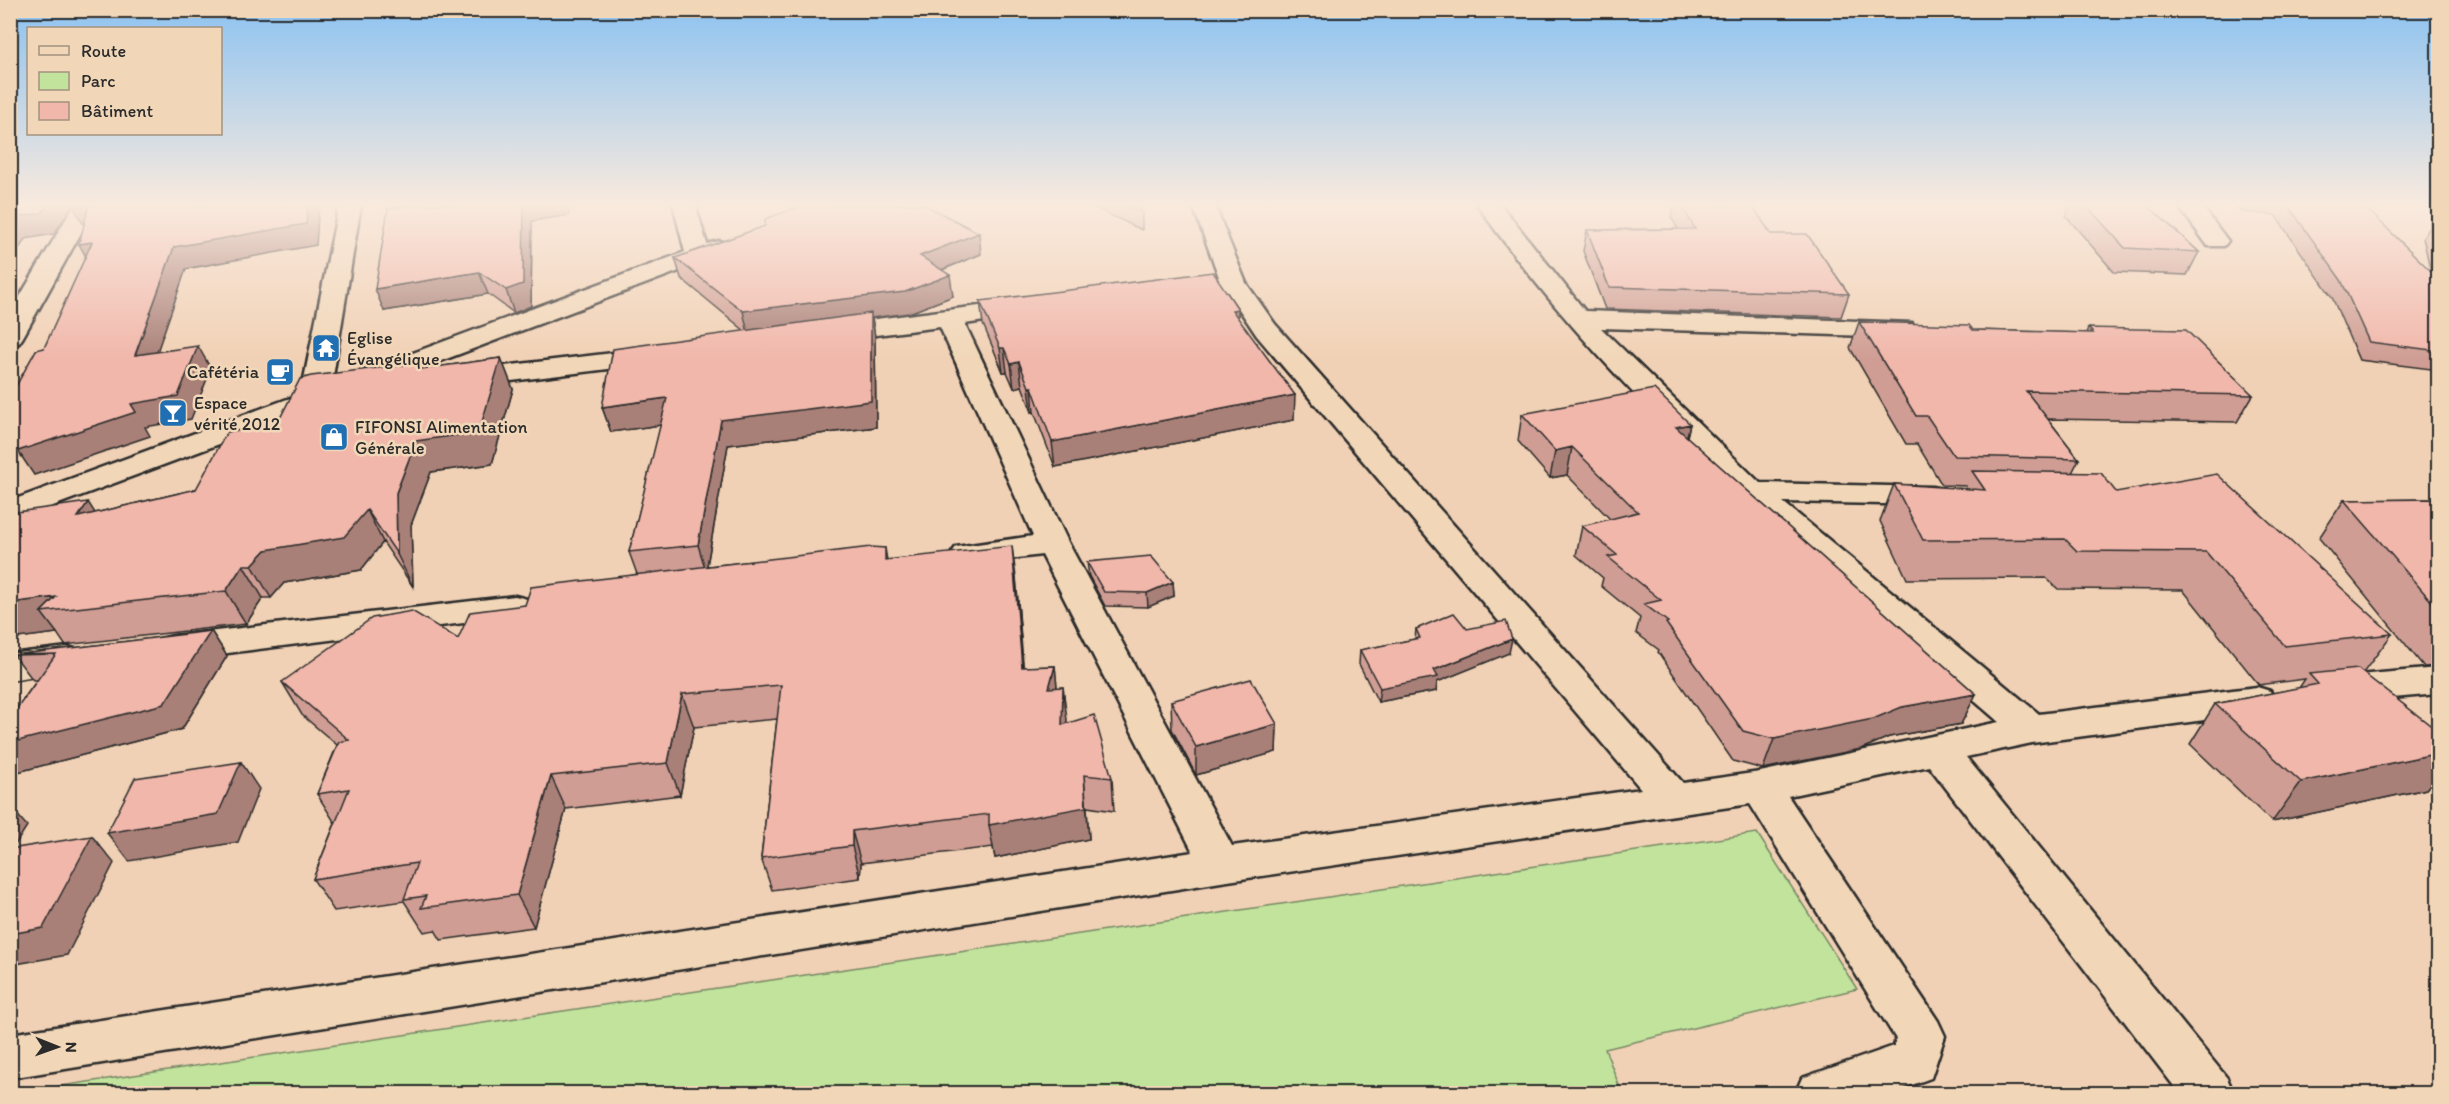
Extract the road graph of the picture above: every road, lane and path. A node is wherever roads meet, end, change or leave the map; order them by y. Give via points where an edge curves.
1 (57, 256) edge
2 (341, 256) edge
3 (698, 256) edge
4 (1223, 256) edge
5 (1528, 256) edge
6 (1234, 283) junction
7 (1151, 293) edge
8 (1056, 304) edge
9 (950, 317) junction
10 (1577, 319) junction
11 (1931, 330) edge
12 (800, 337) edge
13 (10, 338) edge
14 (685, 352) edge
15 (315, 397) junction
16 (1752, 492) junction
17 (1967, 497) edge
18 (10, 512) edge
19 (1053, 544) junction
20 (934, 558) edge
21 (543, 604) edge
22 (141, 652) edge
23 (93, 657) edge
24 (10, 667) edge
25 (2439, 681) edge
26 (2032, 729) junction
27 (1939, 751) junction
28 (1760, 787) junction
29 (1672, 799) junction
30 (1221, 865) junction
31 (10, 1056) edge
32 (1819, 1094) edge
33 (2210, 1094) edge

1 - 13 street
2 - 15 street
3 - 15 street
4 - 6 street
5 - 10 street
6 - 7 street
6 - 29 street via 1266,330
8 - 9 street
9 - 12 street
9 - 19 street
10 - 11 street
10 - 16 street
14 - 15 street
15 - 18 street
16 - 17 street
16 - 26 street
19 - 20 street
19 - 30 street
21 - 22 street
23 - 24 street
25 - 26 street
26 - 27 street
27 - 28 street
27 - 33 street
28 - 29 street
28 - 32 street via 1921,1036 1914,1062
29 - 30 street
30 - 31 street

